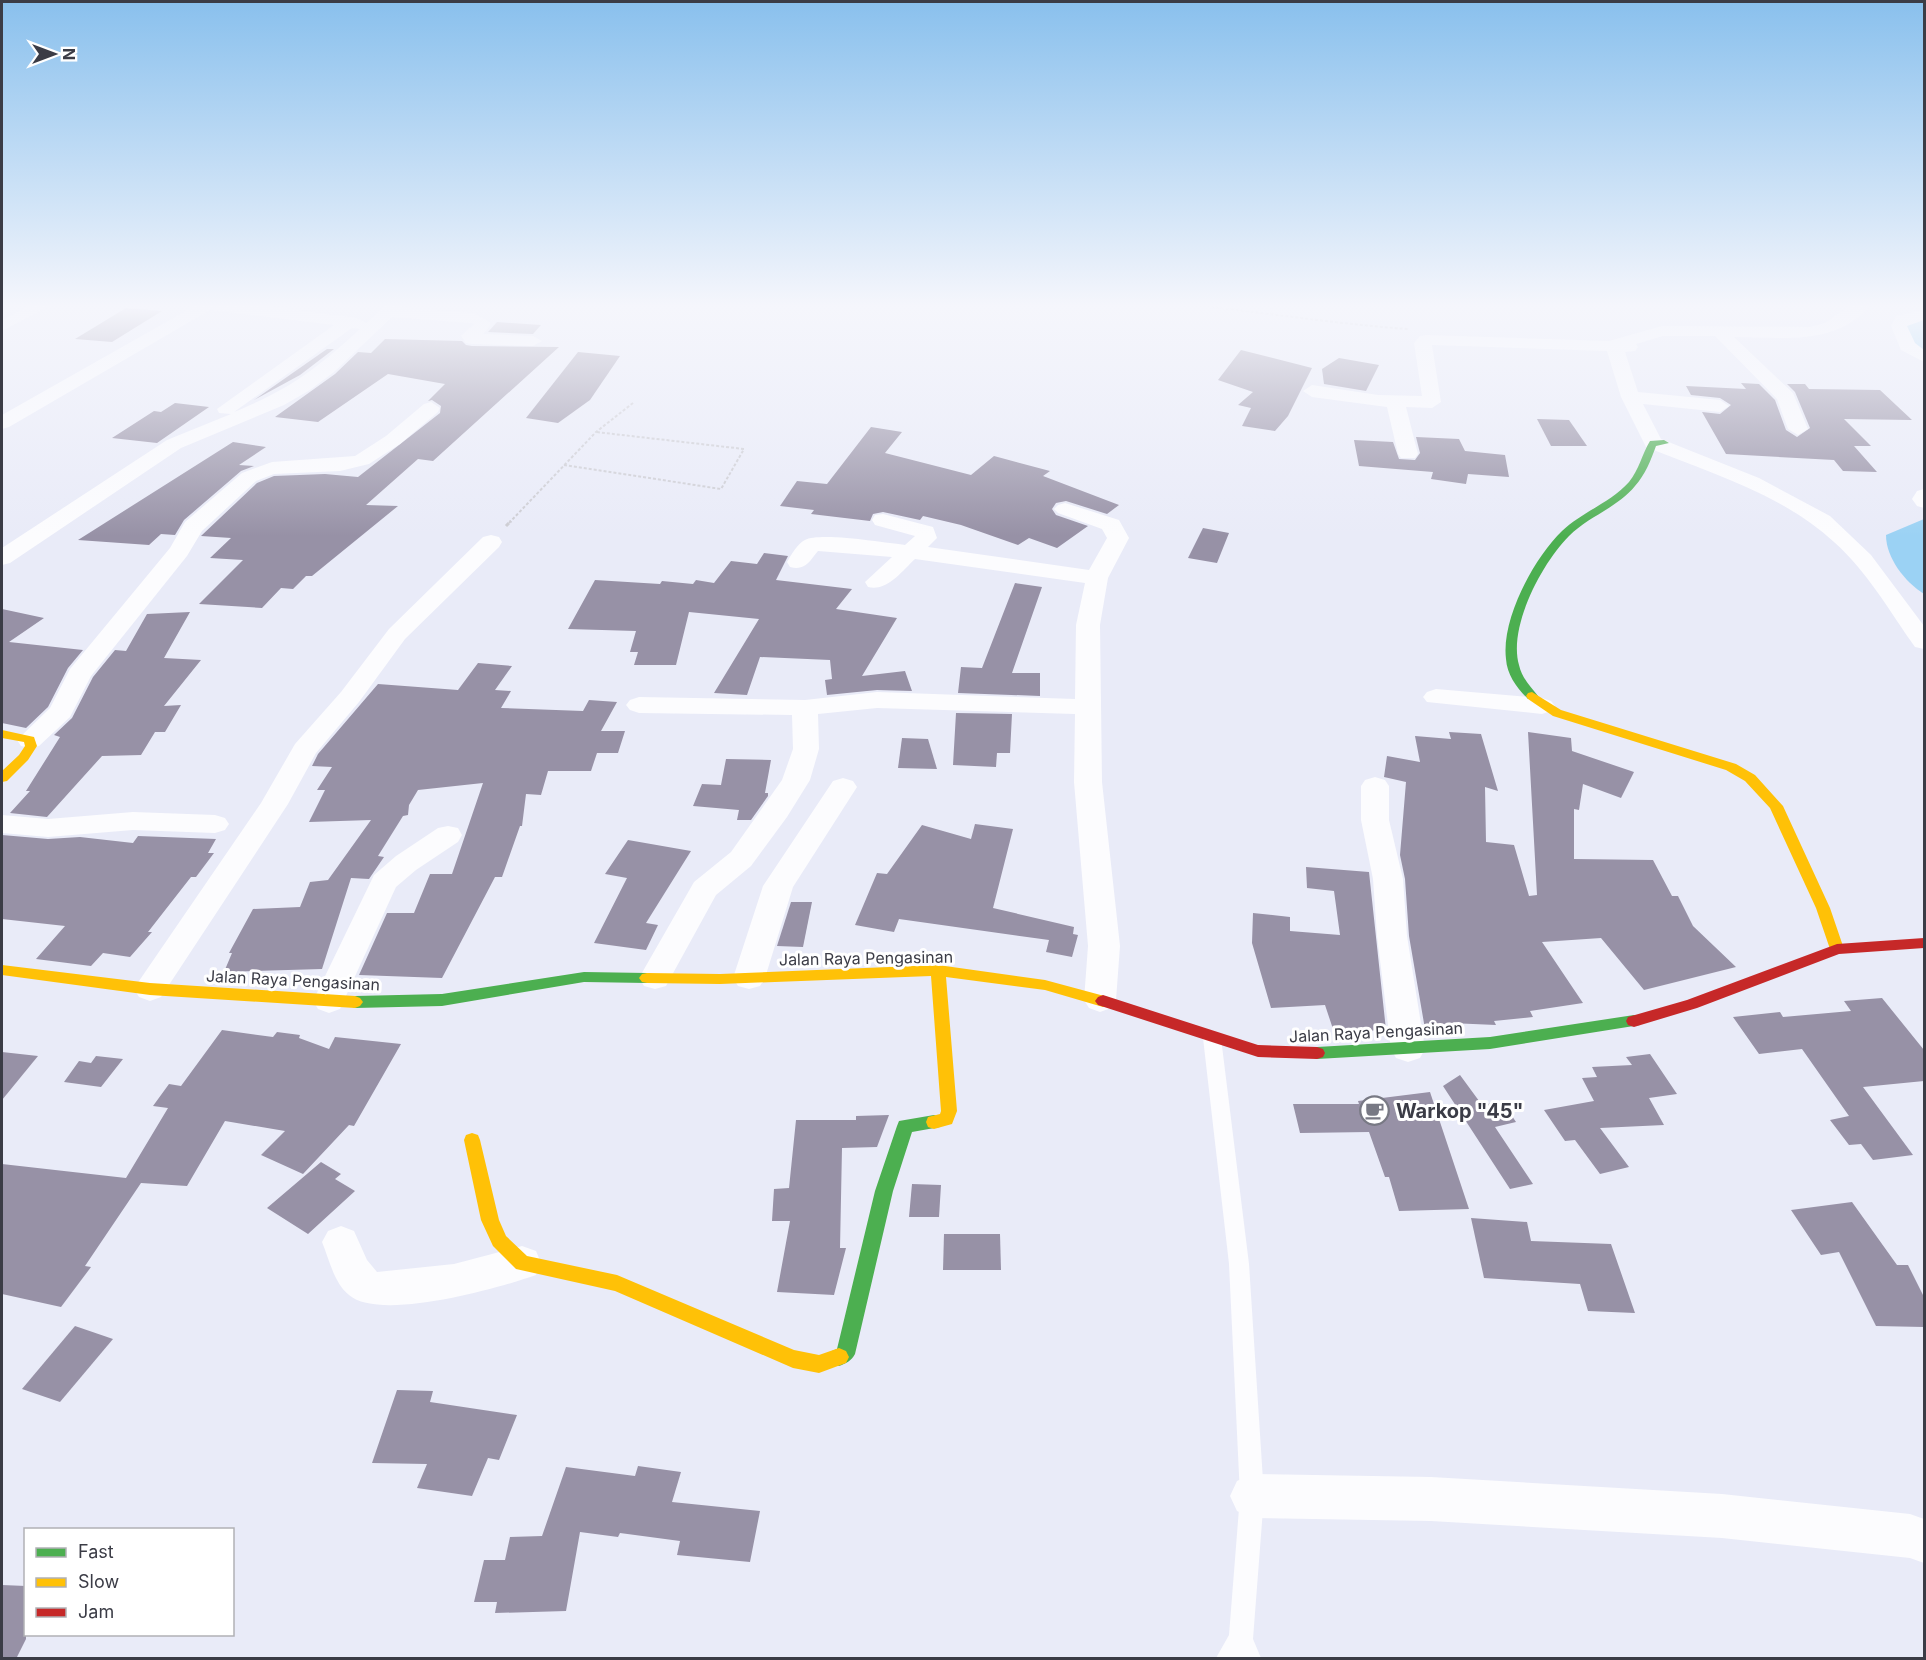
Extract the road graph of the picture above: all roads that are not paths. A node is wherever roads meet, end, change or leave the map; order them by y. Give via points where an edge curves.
1 (72, 381) edge
2 (265, 381) edge
3 (310, 381) edge
4 (1429, 381) edge
5 (1632, 381) edge
6 (1770, 381) edge
7 (1312, 391) dead end
8 (1636, 398) junction
9 (1395, 402) junction
10 (1720, 406) dead end
11 (431, 408) dead end
12 (2, 423) edge
13 (1798, 429) dead end
14 (182, 440) junction
15 (1658, 443) junction
16 (1408, 454) dead end
17 (1924, 495) edge
18 (1924, 502) edge
19 (1065, 509) dead end
20 (883, 520) dead end
21 (1848, 536) junction
22 (491, 542) road end
23 (913, 552) junction
24 (2, 558) edge
25 (798, 561) dead end
26 (1096, 578) junction
27 (876, 582) dead end
28 (1924, 621) edge
29 (1924, 642) edge
30 (1436, 697) dead end
31 (639, 705) dead end
32 (1542, 706) junction
33 (1088, 707) junction
34 (805, 708) junction
35 (2, 734) edge
36 (30, 740) junction
37 (2, 778) edge
38 (1375, 786) dead end
39 (843, 788) dead end
40 (2, 824) edge
41 (215, 824) dead end
42 (448, 835) dead end
43 (1921, 947) edge
44 (1837, 949) junction
45 (2, 970) edge
46 (938, 970) junction
47 (655, 978) junction
48 (749, 978) junction
49 (150, 989) junction
50 (1100, 1000) junction
51 (329, 1001) junction
52 (1212, 1038) junction
53 (1408, 1049) junction
54 (472, 1140) dead end
55 (341, 1242) dead end
56 (522, 1263) junction
57 (1252, 1496) junction
58 (1924, 1541) edge
59 (1239, 1652) edge

1 - 12 street
2 - 14 street
3 - 14 street via 277,401
4 - 9 street via 1432,402
5 - 8 street
6 - 13 street via 1786,397
7 - 9 street
8 - 10 street
8 - 15 street
9 - 16 street
11 - 36 street via 363,460 271,469 249,477 193,527 179,551 79,674 62,712
14 - 24 street
15 - 21 street via 1788,500
15 - 32 street via 1622,495 1600,506 1565,534 1524,599 1511,634 1509,656 1513,674
17 - 18 street
19 - 26 street via 1098,519 1116,532 1117,544
20 - 23 street via 925,532 926,538
21 - 28 street
21 - 29 street
22 - 49 street via 396,634 350,697 304,750 274,804
23 - 25 street via 817,543
23 - 26 street
23 - 27 street
26 - 33 street via 1088,625
30 - 32 street
31 - 34 street
32 - 44 street via 1731,767 1750,778 1781,816 1823,908
33 - 34 street via 877,700
33 - 50 street via 1088,782 1104,946
34 - 47 street via 806,749 796,780 741,859 705,889
35 - 36 street
36 - 37 street via 24,758
38 - 53 street via 1375,820 1388,879
39 - 48 street via 778,886
40 - 41 street via 48,828 133,821
42 - 51 street via 384,882
43 - 44 street, Jalan Raya Pengasinan
44 - 53 street, Jalan Raya Pengasinan via 1692,1004 1622,1024 1490,1043
45 - 49 street, Jalan Raya Pengasinan
46 - 48 street, Jalan Raya Pengasinan
46 - 50 street, Jalan Raya Pengasinan via 1045,985
46 - 56 street via 948,1111 946,1119 939,1122 905,1126 884,1191 845,1354 828,1364 793,1359 617,1283
47 - 48 street, Jalan Raya Pengasinan
47 - 51 street, Jalan Raya Pengasinan via 584,977 442,1000
49 - 51 street, Jalan Raya Pengasinan
50 - 52 street, Jalan Raya Pengasinan
52 - 53 street, Jalan Raya Pengasinan via 1258,1051 1295,1054
52 - 57 lane via 1239,1264
54 - 56 street via 490,1220 499,1240
55 - 56 street via 358,1280 367,1288 453,1281
57 - 58 street via 1431,1499 1722,1516 1910,1536
57 - 59 lane

